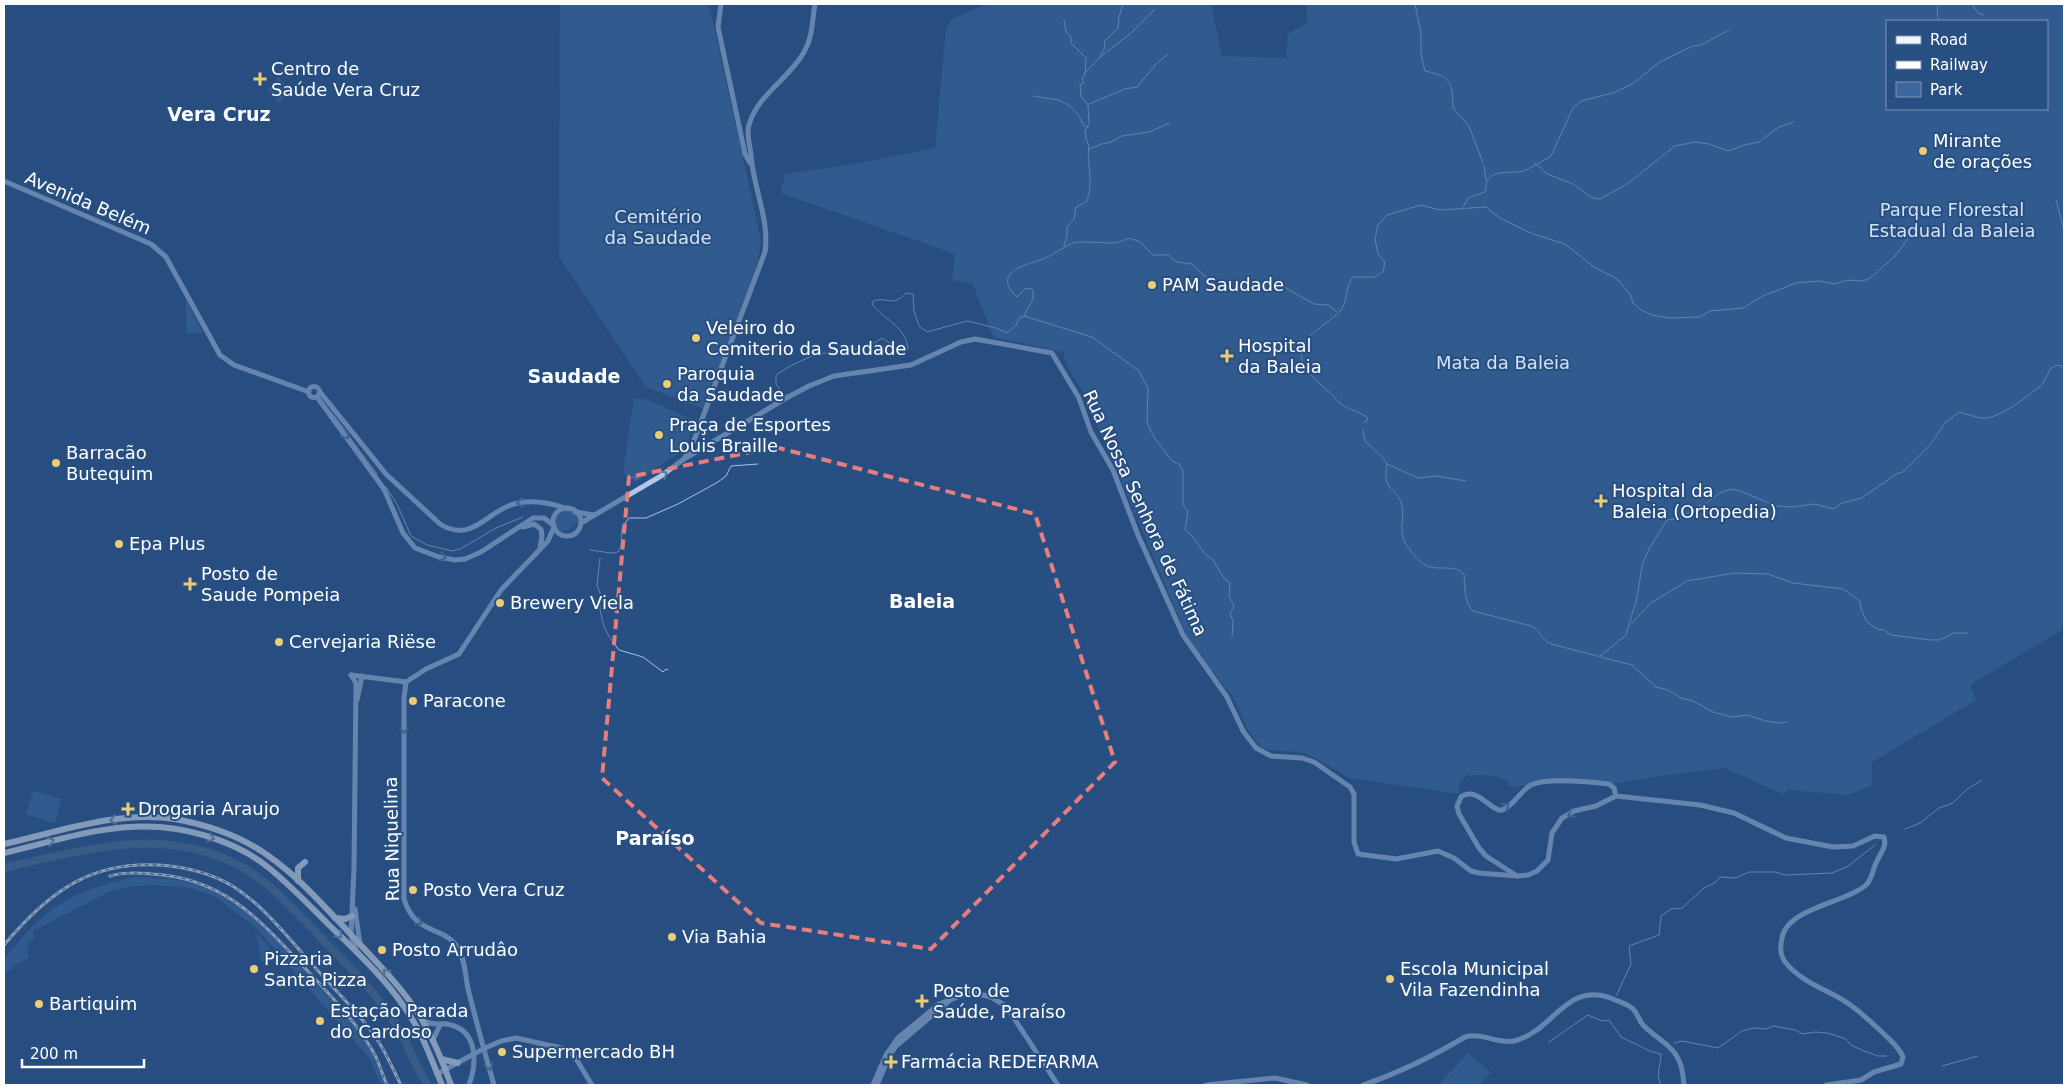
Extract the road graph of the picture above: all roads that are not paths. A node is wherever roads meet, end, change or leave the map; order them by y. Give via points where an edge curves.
1 (721, 4) edge
2 (815, 4) edge
3 (750, 163) junction
4 (4, 181) edge
5 (310, 391) junction
6 (318, 394) junction
7 (693, 443) junction
8 (703, 449) junction
9 (684, 459) junction
10 (568, 509) junction
11 (575, 512) junction
12 (594, 515) junction
13 (581, 523) junction
14 (554, 526) junction
15 (518, 528) junction
16 (562, 536) junction
17 (548, 541) junction
18 (538, 550) junction
19 (362, 676) junction
20 (406, 682) junction
21 (356, 702) junction
22 (1616, 796) junction
23 (85, 825) junction
24 (86, 833) junction
25 (4, 844) edge
26 (244, 852) junction
27 (4, 853) edge
28 (270, 856) junction
29 (306, 862) dead end
30 (1517, 876) junction
31 (298, 881) junction
32 (353, 898) junction
33 (352, 916) junction
34 (335, 918) junction
35 (351, 935) junction
36 (360, 944) junction
37 (357, 953) junction
38 (951, 999) junction
39 (421, 1018) junction
40 (428, 1022) joint
41 (440, 1025) junction
42 (432, 1040) junction
43 (484, 1049) junction
44 (441, 1058) junction
45 (459, 1062) junction
46 (446, 1069) junction
47 (438, 1074) junction
48 (450, 1082) edge
49 (1055, 1084) edge
50 (442, 1085) edge
51 (468, 1085) edge
52 (494, 1085) edge
53 (592, 1085) edge
54 (873, 1085) edge
55 (877, 1085) edge
56 (1206, 1085) edge
57 (1307, 1085) edge
58 (1363, 1085) edge
59 (1684, 1085) edge
60 (1826, 1085) edge

1 - 3 street via 718,27 745,154
2 - 3 street via 811,35 805,50 752,117 748,132
3 - 7 street via 766,235 765,252
4 - 5 street, Avenida Belém via 160,250 220,355 234,365
5 - 6 street via 312,397
5 - 6 street via 316,387
10 -> 6 street via 549,503 516,503 471,528 450,529 440,524 386,474
6 -> 15 street via 384,488 402,533 415,548 439,557 465,559
7 - 8 street
7 - 9 street
8 - 9 street
8 - 30 street, Rua Nossa Senhora de Fátima via 788,397 834,376 911,365 975,339 1052,353 1079,398 1092,432 1113,470 1183,635 1227,697 1243,731 1256,748 1272,756 1314,762 1348,784 1354,794 1354,842 1358,854 1396,859 1438,851 1480,873
12 -> 9 street
10 - 11 street
10 - 14 street via 555,515
11 - 12 street
11 - 13 street
12 - 13 street
13 - 16 street via 574,534
14 - 15 street via 537,517
14 - 16 street
14 - 17 street
15 - 18 street via 538,526 542,537
16 - 17 street
17 - 18 street
18 - 20 street via 501,590 458,654
19 - 20 street
19 - 21 street
19 - 21 street via 351,675 356,683
20 -> 43 street, Rua Niquelina via 404,899 412,918 451,940 462,955
21 - 32 street
22 -> 30 street, Rua Nossa Senhora de Fátima via 1562,818 1552,833 1544,866 1528,875
30 -> 22 street via 1479,848 1459,814 1457,806 1461,797 1483,798 1500,811 1531,785 1567,781 1608,784 1614,788
22 - 60 street via 1734,812 1786,838 1833,847 1853,846 1875,836 1884,837 1885,846 1868,884 1807,913 1783,932 1780,947 1784,962 1798,975 1871,1020 1903,1057 1899,1065 1874,1072 1861,1080
23 - 24 main road
23 - 25 main road
28 -> 23 main road via 213,828 175,819 136,818
24 -> 26 main road via 129,827 162,827 217,840
27 -> 24 main road
26 - 28 main road
26 -> 37 main road via 268,866
28 - 31 main road
29 - 31 main road via 298,868
31 - 34 main road
32 - 33 street
32 - 36 street
33 - 34 main road
33 - 35 street
34 - 35 main road
35 - 36 main road
35 - 37 street
39 -> 36 main road
37 - 47 main road via 400,1002 420,1032
38 - 49 street via 972,992 992,997 1006,1006
38 - 54 street via 939,1004 898,1038 886,1055
38 - 55 street via 896,1046
39 - 40 main road
39 - 42 main road
40 - 41 street
41 - 42 street
41 - 51 street via 456,1026 467,1034 472,1045 473,1066
42 - 44 main road
43 - 45 street
43 -> 52 street, Rua Niquelina
43 - 53 street via 516,1038 566,1049 575,1057
44 - 45 main road
44 - 46 main road
45 - 46 street
45 - 48 street
46 - 47 street
46 - 48 main road
47 - 50 main road
56 - 57 street via 1275,1078
58 - 59 street via 1423,1060 1465,1037 1512,1041 1530,1035 1580,996 1589,994 1607,996 1633,1010 1644,1026 1671,1048 1680,1061

